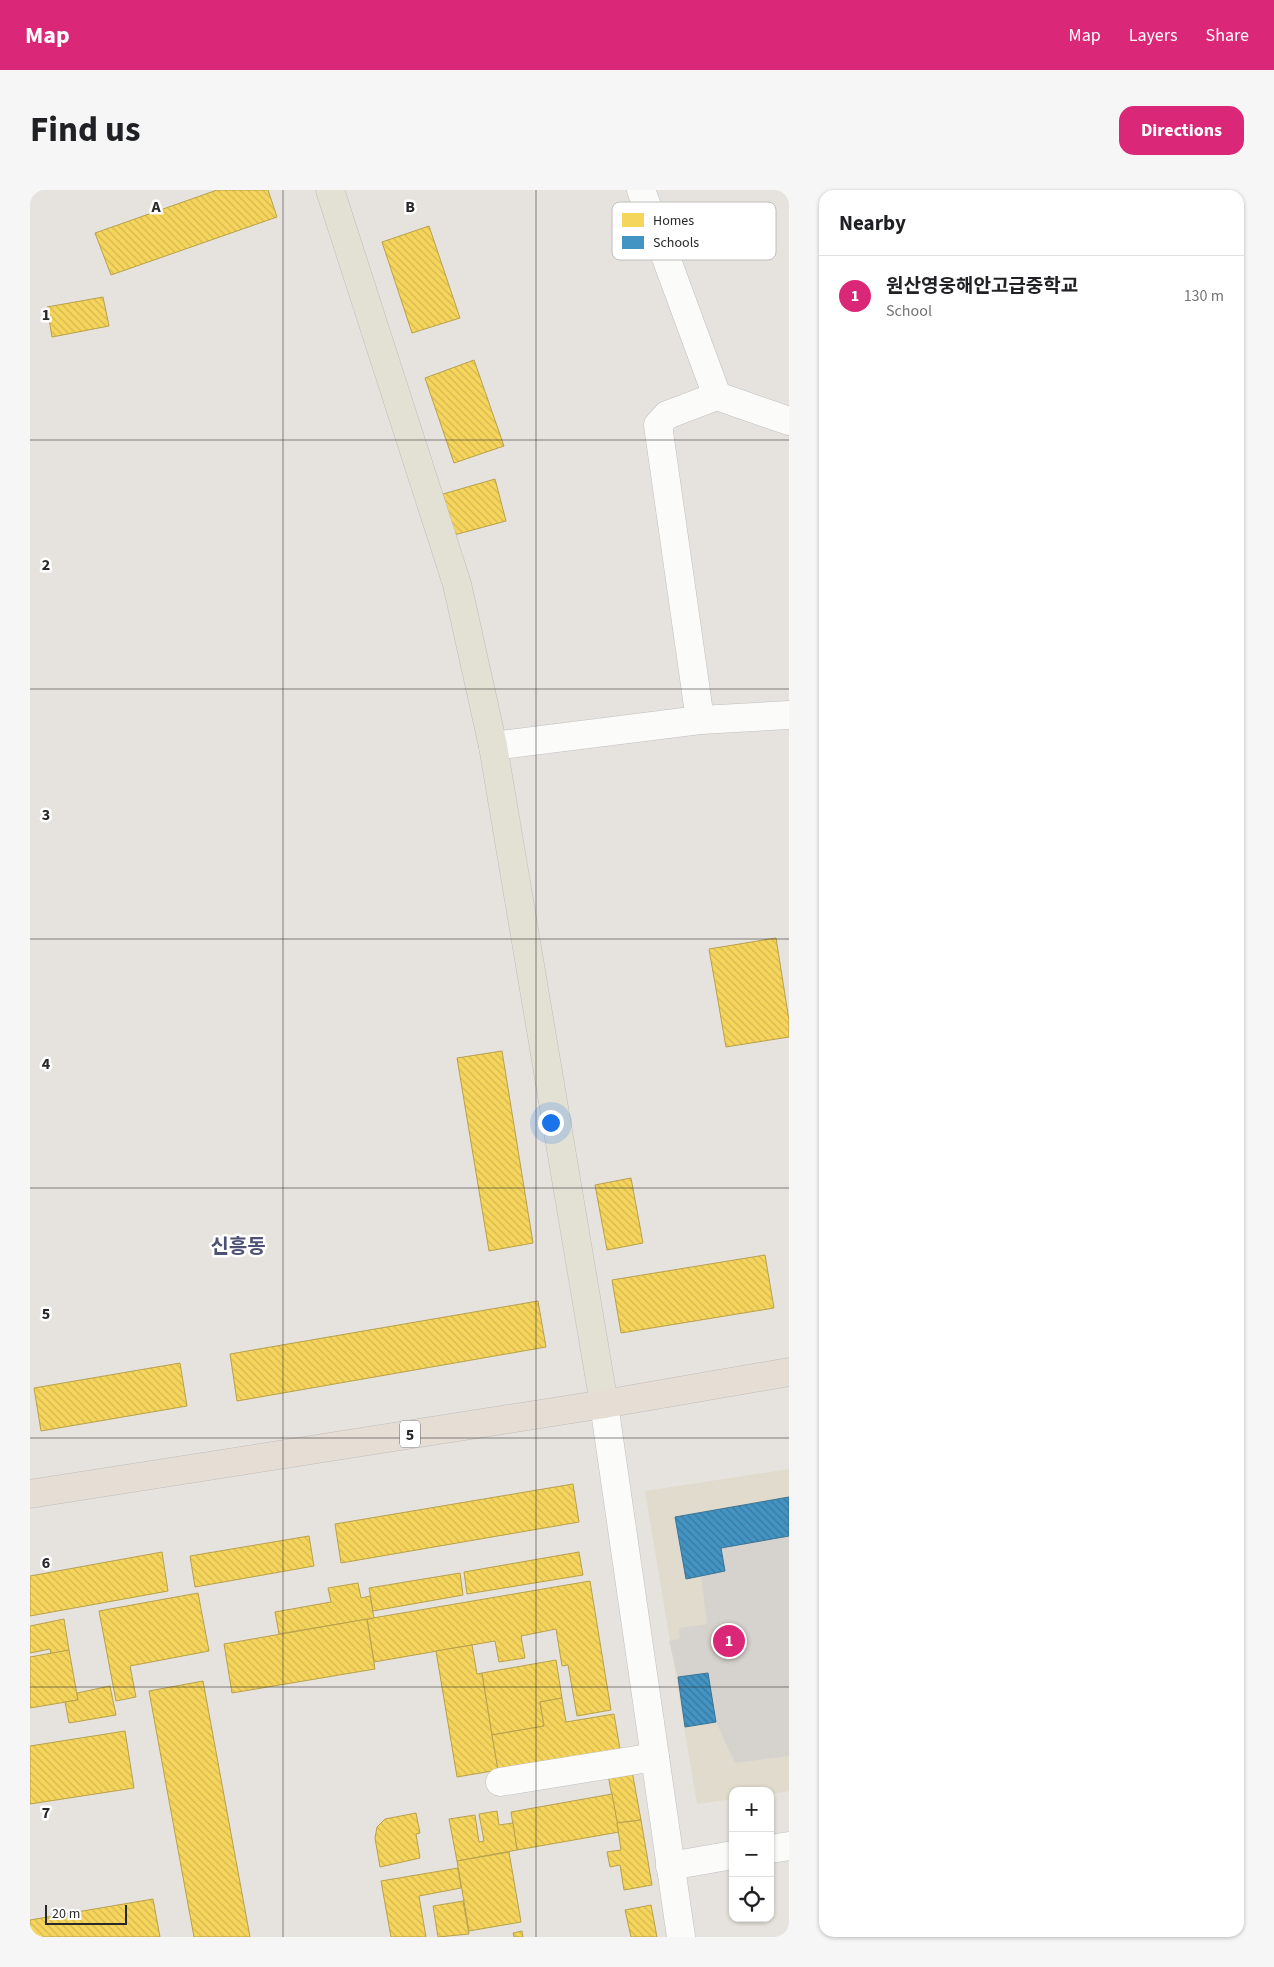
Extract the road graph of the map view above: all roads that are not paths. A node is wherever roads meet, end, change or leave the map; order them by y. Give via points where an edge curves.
1 (330, 190) edge
2 (641, 190) edge
3 (645, 202) edge
4 (667, 260) edge
5 (717, 396) junction
6 (789, 421) edge
7 (789, 715) edge
8 (700, 720) junction
9 (493, 746) junction
10 (789, 1372) edge
11 (604, 1404) junction
12 (30, 1494) edge
13 (655, 1757) junction
14 (500, 1782) dead end
15 (789, 1846) edge
16 (774, 1848) edge
17 (729, 1856) edge
18 (670, 1866) junction
19 (680, 1937) edge

1 - 9 main road via 457,584
2 - 3 street
4 - 5 street
5 - 6 street
5 - 8 street via 667,415 658,424
7 - 8 street
8 - 9 street
9 - 11 main road
10 - 11 highway, 5
11 - 12 highway, 5
11 - 13 street
13 - 14 street
13 - 18 street
15 - 16 street
17 - 18 street
18 - 19 street

